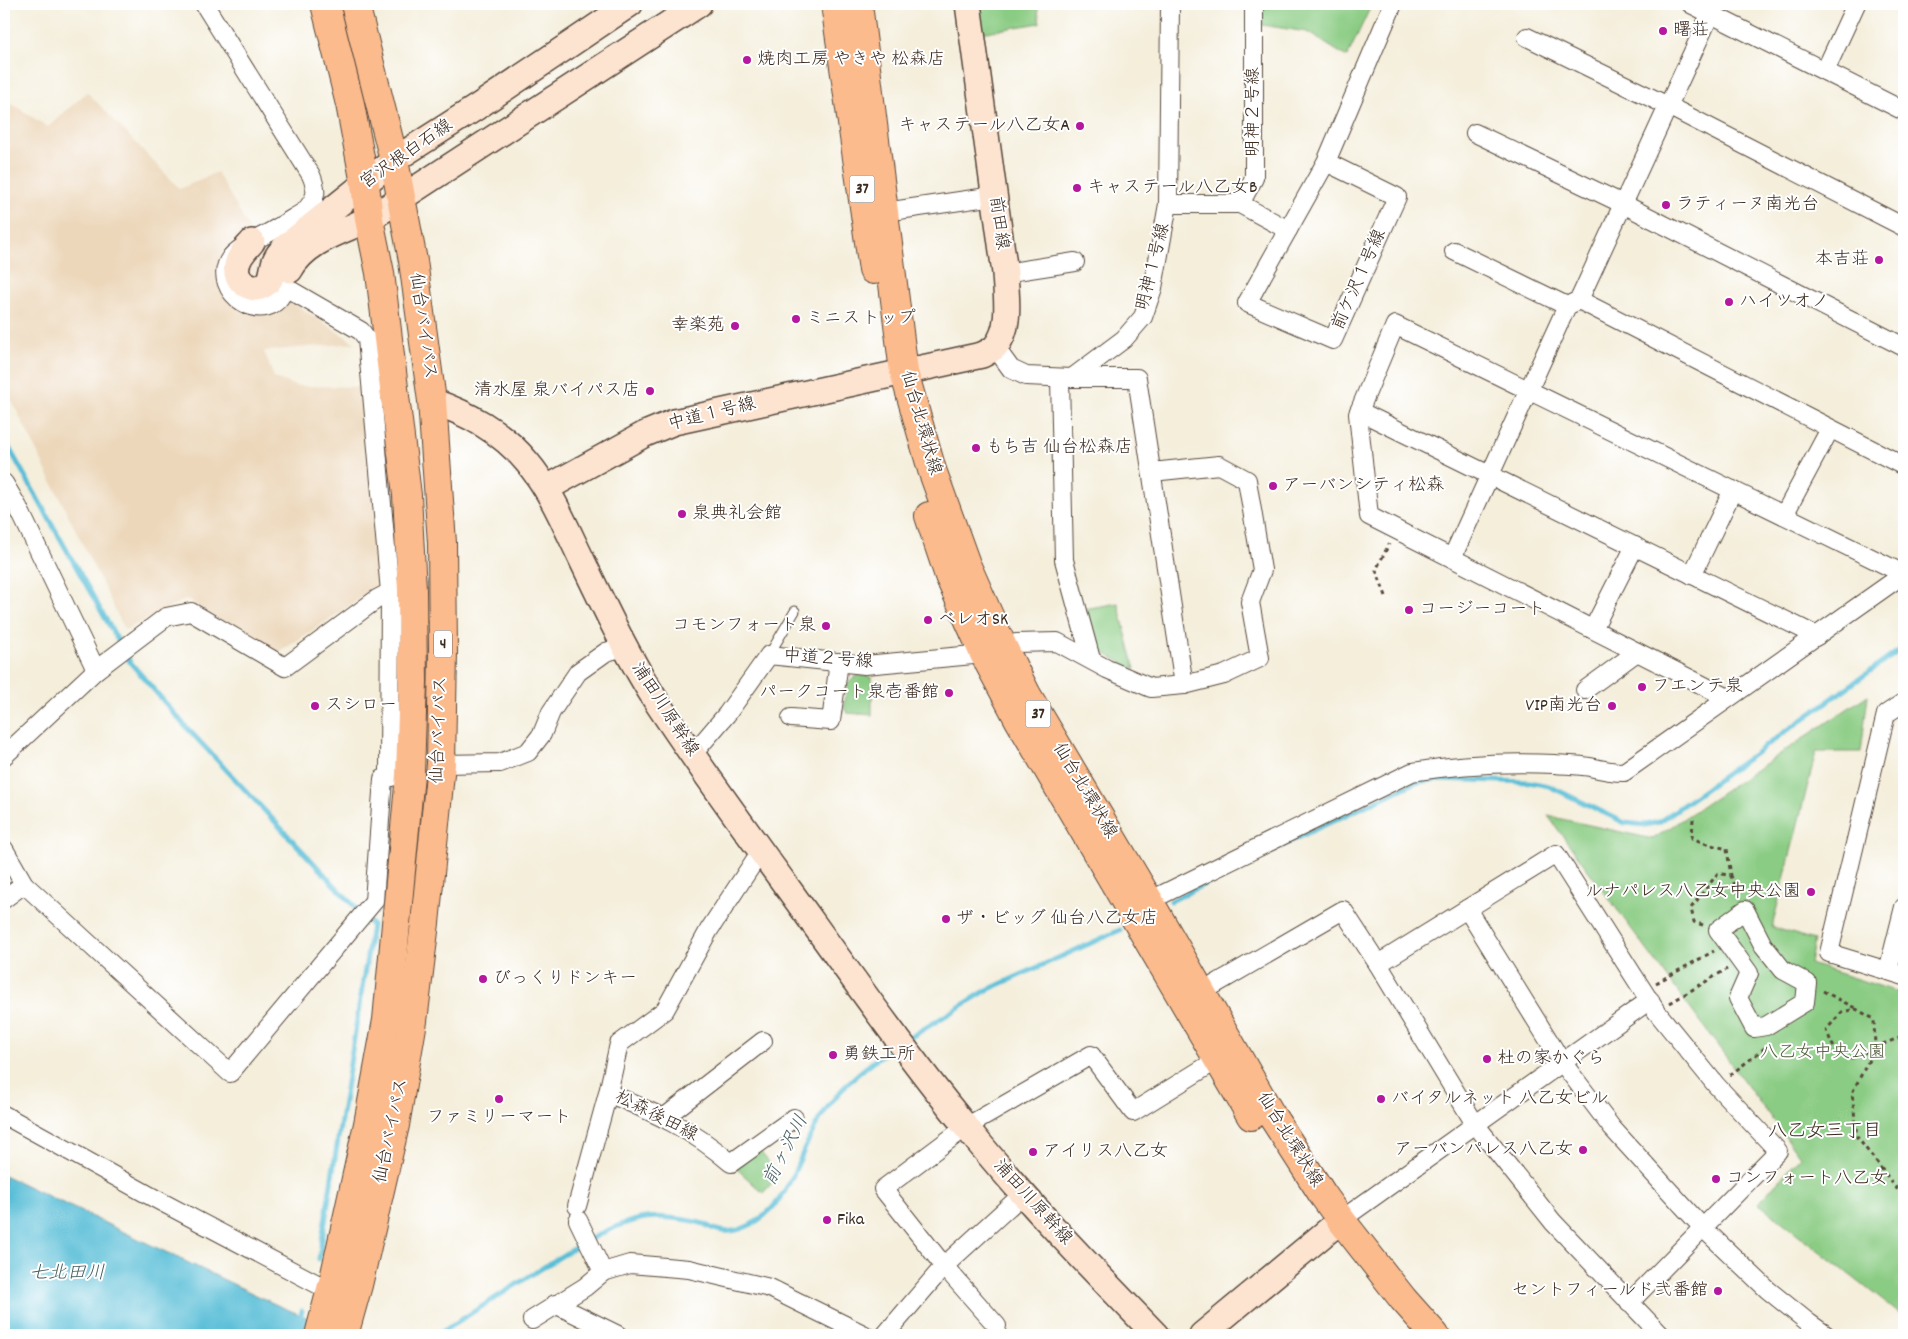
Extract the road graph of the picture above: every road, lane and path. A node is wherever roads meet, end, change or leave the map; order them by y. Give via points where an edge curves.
1 (204, 4) edge
2 (325, 4) edge
3 (355, 4) edge
4 (630, 4) edge
5 (699, 4) edge
6 (835, 4) edge
7 (858, 4) edge
8 (968, 4) edge
9 (1170, 4) edge
10 (1254, 4) edge
11 (1393, 4) edge
12 (1691, 4) edge
13 (1856, 4) edge
14 (1712, 9) edge
15 (1527, 37) dead end
16 (1825, 71) junction
17 (1668, 106) junction
18 (1904, 111) edge
19 (1475, 133) dead end
20 (394, 160) junction
21 (1326, 162) junction
22 (365, 184) junction
23 (994, 196) junction
24 (400, 199) junction
25 (1168, 204) junction
26 (1240, 204) junction
27 (1623, 204) junction
28 (885, 212) junction
29 (369, 219) junction
30 (1904, 227) edge
31 (1288, 230) junction
32 (252, 242) junction
33 (1454, 251) dead end
34 (1075, 262) dead end
35 (1005, 273) junction
36 (285, 287) junction
37 (1573, 303) junction
38 (995, 347) junction
39 (1904, 347) edge
40 (896, 373) junction
41 (1066, 378) junction
42 (1528, 390) junction
43 (432, 401) junction
44 (1359, 411) junction
45 (1830, 429) junction
46 (1904, 466) edge
47 (1152, 472) junction
48 (1490, 475) junction
49 (4, 483) edge
50 (547, 488) junction
51 (1732, 490) junction
52 (1784, 516) junction
53 (1396, 530) junction
54 (1635, 546) junction
55 (1452, 558) junction
56 (1904, 574) edge
57 (1692, 575) junction
58 (401, 591) junction
59 (1386, 596) dead end
60 (794, 611) dead end
61 (1593, 629) junction
62 (1817, 636) junction
63 (624, 647) junction
64 (993, 651) junction
65 (1637, 652) junction
66 (769, 655) junction
67 (1091, 659) junction
68 (839, 662) junction
69 (99, 667) junction
70 (1184, 685) junction
71 (1585, 690) dead end
72 (1728, 698) junction
73 (1904, 702) edge
74 (791, 718) dead end
75 (692, 755) junction
76 (4, 756) edge
77 (441, 764) junction
78 (400, 776) junction
79 (1693, 819) dead end
80 (4, 849) edge
81 (761, 850) junction
82 (1731, 876) junction
83 (24, 884) junction
84 (4, 899) edge
85 (1148, 899) junction
86 (1904, 908) edge
87 (1467, 909) junction
88 (1745, 910) junction
89 (1723, 936) junction
90 (1740, 961) junction
91 (1378, 964) junction
92 (1896, 973) edge
93 (1807, 983) junction
94 (1200, 993) junction
95 (1650, 1000) junction
96 (1856, 1009) junction
97 (1904, 1036) edge
98 (1776, 1039) dead end
99 (764, 1042) dead end
100 (1875, 1047) junction
101 (1217, 1060) junction
102 (1562, 1062) junction
103 (1716, 1085) junction
104 (608, 1093) junction
105 (4, 1115) edge
106 (665, 1117) junction
107 (794, 1118) dead end
108 (1475, 1124) junction
109 (966, 1127) junction
110 (1023, 1194) junction
111 (1904, 1198) edge
112 (1333, 1226) junction
113 (1703, 1228) junction
114 (944, 1266) junction
115 (603, 1272) junction
116 (337, 1281) junction
117 (1629, 1303) junction
118 (555, 1304) junction
119 (532, 1320) dead end
120 (997, 1326) dead end
121 (319, 1335) edge
122 (344, 1335) edge
123 (618, 1335) edge
124 (865, 1335) edge
125 (885, 1335) edge
126 (1156, 1335) edge
127 (1202, 1335) edge
128 (1410, 1335) edge
129 (1434, 1335) edge
130 (1661, 1335) edge
131 (1826, 1335) edge

1 - 32 street via 311,175 316,189 305,211
2 - 22 main road, 仙台バイパス / 4 via 350,104
3 - 20 main road, 仙台バイパス / 4
4 - 20 street, 宮沢根白石線
5 - 24 street, 宮沢根白石線
6 - 40 main road, 仙台北環状線 / 37
7 - 28 main road, 仙台北環状線 / 37
8 - 23 street, 前田線
9 - 25 street, 明神１号線
10 - 26 street, 明神２号線 via 1254,178
11 - 21 street, 前ケ沢１号線
12 - 14 street
13 - 16 street
14 - 16 street
14 - 17 street
15 - 17 street
16 - 18 street
17 - 27 street
17 - 30 street
19 - 27 street
20 - 22 street, 宮沢根白石線
20 - 24 main road, 仙台バイパス / 4
21 - 31 street, 前ケ沢１号線
21 - 31 street, 前ケ沢１号線 via 1397,197 1333,340 1247,303
22 - 29 main road, 仙台バイパス / 4
22 - 32 street, 宮沢根白石線 via 284,248 274,263 270,279 260,287 246,286 237,276 239,257
23 - 28 street
23 - 35 street, 前田線
24 - 29 street, 宮沢根白石線
24 - 43 main road, 仙台バイパス / 4 via 413,261
25 - 26 street
25 - 41 street, 明神１号線 via 1152,288 1143,317 1124,339
26 - 31 street
27 - 37 street
27 - 39 street
28 - 40 main road, 仙台北環状線 / 37
29 - 36 street, 宮沢根白石線 via 326,238 301,254 288,272
29 - 58 main road, 仙台バイパス / 4 via 380,274 407,495
32 - 36 street via 235,252 225,268 226,281 234,295 250,306 260,308 277,301
33 - 37 street
34 - 35 street
35 - 38 street, 前田線 via 1007,316
36 - 58 street via 361,331 367,339
37 - 42 street
37 - 45 street
38 - 40 street via 982,355
38 - 41 street via 1011,369 1026,376
40 - 50 street, 中道１号線 via 674,422 645,434
40 - 64 main road, 仙台北環状線 / 37 via 920,492 950,576
41 - 47 street via 1137,378
41 - 67 street via 1064,560
42 - 44 street via 1395,325
42 - 48 street
42 - 51 street
43 - 50 street, 浦田川原幹線 via 464,412 499,434 526,460
43 - 77 main road, 仙台バイパス / 4 via 442,543
44 - 48 street
44 - 53 street via 1369,516
45 - 46 street
45 - 52 street
47 - 70 street
47 - 70 street, 中道２号線 via 1219,466 1247,480 1262,570 1250,602 1260,658 1224,676
48 - 54 street
48 - 55 street
49 - 69 street
50 - 63 street, 浦田川原幹線
51 - 52 street
51 - 57 street
52 - 56 street
53 - 55 street
53 - 59 path via 1376,570
54 - 57 street
54 - 61 street
55 - 61 street
56 - 62 street
57 - 62 street
58 - 69 street via 377,599 285,667 191,612 166,616
58 - 78 main road, 仙台バイパス / 4 via 412,682
60 - 66 lane
61 - 65 street
62 - 72 street
63 - 75 street, 浦田川原幹線
63 - 77 street via 606,652 578,672 528,752 500,763
64 - 67 street, 中道２号線 via 1016,643 1057,642
64 - 68 street, 中道２号線 via 865,665
64 - 85 main road, 仙台北環状線 / 37 via 1027,695
64 - 101 main road, 仙台北環状線 / 37 via 1019,720
65 - 71 street
65 - 72 street
66 - 68 street, 中道２号線
66 - 75 street, 中道２号線 via 727,714
67 - 70 street, 中道２号線 via 1151,688
68 - 74 street via 831,721
69 - 76 street
72 - 85 street via 1624,772 1554,764 1498,764 1412,772
73 - 92 street via 1886,714 1829,953
75 - 81 street, 浦田川原幹線
77 - 116 main road, 仙台バイパス / 4 via 413,1021 394,1125
78 - 83 street via 383,779 374,901 230,1073
78 - 116 main road, 仙台バイパス / 4 via 387,1020
79 - 82 path via 1692,838 1727,849
80 - 83 street
81 - 104 street, 松森後田線 via 709,930 665,1010 619,1044
81 - 109 street, 浦田川原幹線 via 916,1064
82 - 88 path
82 - 89 path via 1718,873 1691,908 1694,922
83 - 84 street
85 - 94 main road, 仙台北環状線 / 37
86 - 92 street
87 - 91 street
87 - 95 street via 1556,854
87 - 102 street
88 - 89 street
88 - 93 street via 1763,945 1783,970
89 - 90 street
89 - 95 path
90 - 93 street via 1749,973 1738,998 1754,1028 1766,1026 1805,1002
90 - 95 path
91 - 94 street via 1343,910
91 - 108 street
93 - 96 path
94 - 112 main road, 仙台北環状線 / 37 via 1323,1195
95 - 102 street
95 - 103 street
96 - 100 path via 1874,1019
96 - 100 path via 1842,1012 1826,1030 1832,1044 1839,1055 1853,1058
97 - 100 path
98 - 103 path
99 - 106 street
100 - 111 path via 1852,1093 1857,1137
101 - 109 street via 1133,1112 1091,1055
101 - 112 main road, 仙台北環状線 / 37 via 1269,1146
102 - 108 street
102 - 113 street via 1612,1128
103 - 113 street via 1778,1151
104 - 106 street, 松森後田線
104 - 115 street via 579,1219
105 - 116 street via 154,1198
106 - 107 street, 松森後田線 via 710,1145 731,1163
108 - 112 street
108 - 117 street via 1553,1222
109 - 110 street, 浦田川原幹線
109 - 114 street via 883,1189
110 - 114 street
110 - 126 street, 浦田川原幹線
112 - 127 street
112 - 128 main road, 仙台北環状線 / 37
112 - 129 main road, 仙台北環状線 / 37
113 - 117 street
113 - 131 street via 1768,1290
114 - 120 street
114 - 125 street
115 - 118 street
115 - 124 street via 630,1264 660,1266 689,1269 770,1288
116 - 121 main road, 仙台バイパス / 4
116 - 122 main road, 仙台バイパス / 4
117 - 130 street
118 - 119 street
118 - 123 street

